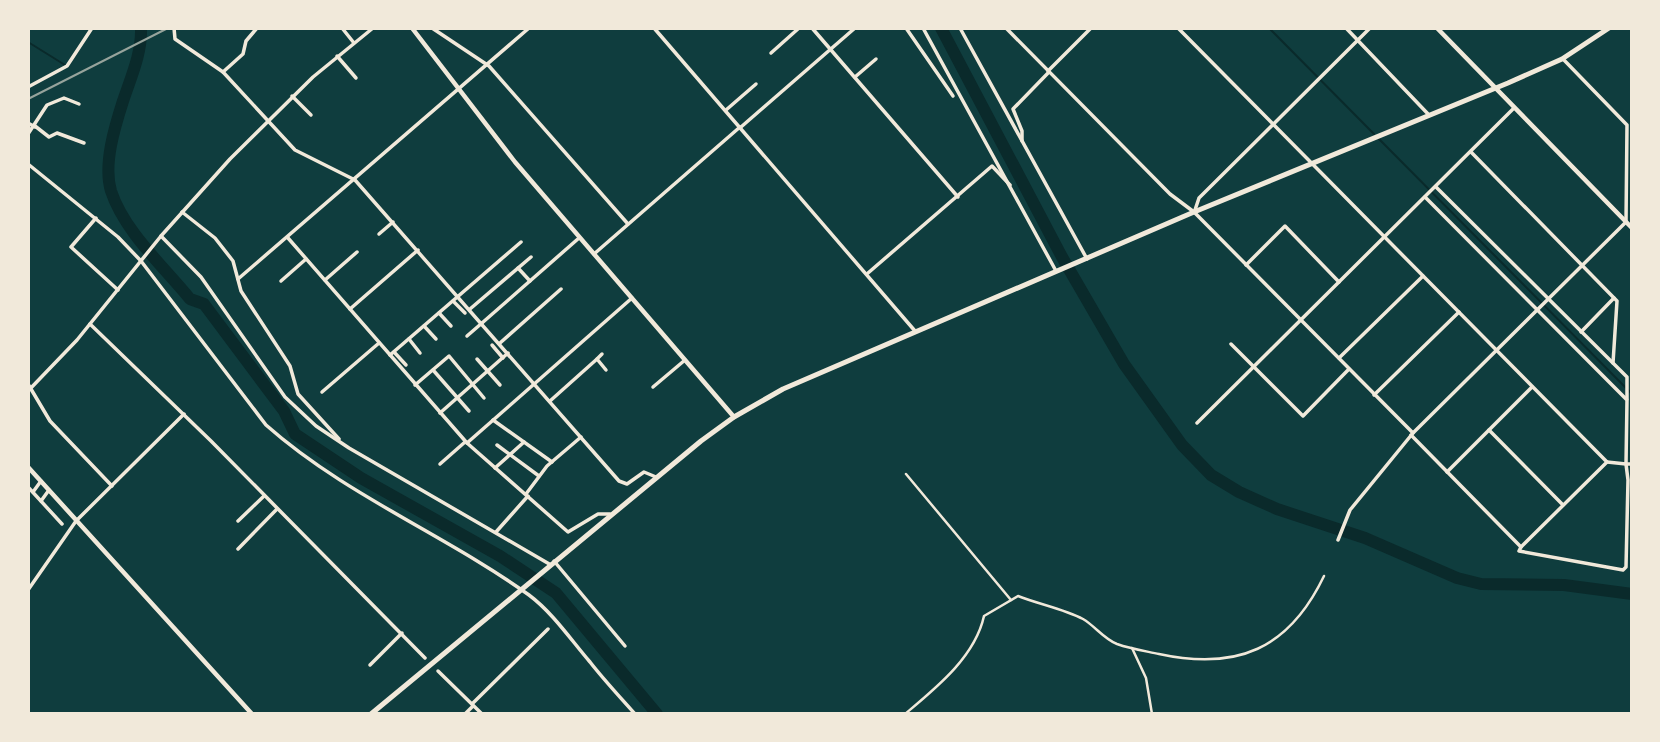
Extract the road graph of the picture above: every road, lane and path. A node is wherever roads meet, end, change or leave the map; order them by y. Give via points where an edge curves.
1 (92, 28) edge
2 (174, 28) edge
3 (257, 28) edge
4 (342, 28) edge
5 (373, 28) edge
6 (412, 28) edge
7 (432, 28) edge
8 (529, 28) edge
9 (654, 28) edge
10 (799, 28) edge
11 (812, 28) edge
12 (855, 28) edge
13 (906, 28) edge
14 (923, 28) edge
15 (960, 28) edge
16 (1006, 28) edge
17 (1090, 28) edge
18 (1178, 28) edge
19 (1346, 28) edge
20 (1370, 28) edge
21 (1437, 28) edge
22 (1609, 28) edge
23 (1358, 40) junction
24 (354, 43) junction
25 (831, 49) junction
26 (771, 53) dead end
27 (337, 56) junction
28 (876, 59) dead end
29 (1562, 59) junction
30 (488, 65) junction
31 (1049, 71) junction
32 (223, 72) junction
33 (855, 77) junction
34 (356, 78) dead end
35 (756, 84) dead end
36 (28, 87) edge
37 (1496, 88) junction
38 (458, 91) junction
39 (292, 96) junction
40 (954, 96) dead end
41 (79, 104) dead end
42 (1513, 109) junction
43 (726, 111) junction
44 (311, 115) dead end
45 (1430, 116) junction
46 (267, 122) junction
47 (28, 123) edge
48 (1273, 125) junction
49 (35, 127) junction
50 (741, 127) junction
51 (28, 134) edge
52 (1022, 142) junction
53 (84, 143) dead end
54 (1471, 152) junction
55 (28, 164) edge
56 (1312, 164) junction
57 (355, 180) junction
58 (1012, 187) junction
59 (1435, 187) junction
60 (1426, 196) junction
61 (958, 197) junction
62 (182, 212) junction
63 (1194, 212) junction
64 (96, 218) junction
65 (393, 222) junction
66 (1626, 222) junction
67 (628, 224) junction
68 (1632, 228) edge
69 (379, 234) dead end
70 (160, 237) junction
71 (579, 237) junction
72 (1385, 237) junction
73 (288, 238) junction
74 (521, 242) dead end
75 (418, 250) junction
76 (358, 252) dead end
77 (593, 254) junction
78 (531, 257) dead end
79 (142, 259) junction
80 (306, 259) junction
81 (1087, 259) junction
82 (1246, 265) junction
83 (1583, 265) junction
84 (518, 268) junction
85 (1058, 272) junction
86 (868, 273) junction
87 (1423, 275) junction
88 (238, 279) junction
89 (281, 281) dead end
90 (325, 281) junction
91 (530, 281) junction
92 (1339, 282) junction
93 (561, 289) dead end
94 (118, 290) junction
95 (459, 296) junction
96 (632, 298) junction
97 (1614, 298) junction
98 (1547, 300) junction
99 (453, 301) junction
100 (1539, 308) junction
101 (350, 309) junction
102 (470, 309) junction
103 (1459, 312) junction
104 (439, 313) junction
105 (465, 313) dead end
106 (1302, 319) junction
107 (482, 323) junction
108 (90, 324) junction
109 (424, 326) junction
110 (451, 326) dead end
111 (916, 331) junction
112 (1581, 332) junction
113 (467, 336) dead end
114 (408, 339) junction
115 (436, 339) dead end
116 (379, 343) junction
117 (500, 343) junction
118 (1231, 344) dead end
119 (492, 345) dead end
120 (1497, 350) junction
121 (394, 352) junction
122 (420, 353) dead end
123 (508, 353) junction
124 (602, 354) dead end
125 (390, 355) junction
126 (503, 358) junction
127 (1339, 358) junction
128 (477, 359) dead end
129 (597, 359) junction
130 (685, 360) junction
131 (1613, 363) junction
132 (406, 365) dead end
133 (1254, 366) junction
134 (1349, 369) junction
135 (433, 370) junction
136 (606, 370) dead end
137 (488, 371) junction
138 (472, 384) junction
139 (535, 384) junction
140 (415, 385) junction
141 (500, 385) dead end
142 (1533, 386) junction
143 (29, 387) edge
144 (653, 387) dead end
145 (322, 392) dead end
146 (1374, 395) junction
147 (457, 398) junction
148 (484, 398) dead end
149 (1627, 399) junction
150 (550, 401) junction
151 (469, 411) dead end
152 (440, 413) junction
153 (184, 414) junction
154 (734, 416) junction
155 (493, 420) junction
156 (1197, 423) dead end
157 (1489, 430) junction
158 (1412, 434) junction
159 (581, 437) junction
160 (466, 442) junction
161 (524, 442) junction
162 (343, 443) junction
163 (497, 445) dead end
164 (510, 455) junction
165 (552, 462) junction
166 (1607, 462) junction
167 (440, 464) dead end
168 (1626, 464) junction
169 (1632, 464) edge
170 (28, 467) edge
171 (495, 468) junction
172 (1447, 472) junction
173 (905, 474) dead end
174 (539, 476) junction
175 (656, 477) junction
176 (41, 481) junction
177 (113, 486) junction
178 (28, 487) edge
179 (49, 490) junction
180 (33, 492) junction
181 (527, 495) junction
182 (264, 496) junction
183 (41, 501) junction
184 (1563, 505) junction
185 (277, 509) junction
186 (610, 514) junction
187 (76, 521) junction
188 (238, 521) dead end
189 (62, 524) dead end
190 (496, 532) junction
191 (1338, 540) dead end
192 (1521, 547) junction
193 (238, 549) dead end
194 (552, 563) junction
195 (1324, 576) dead end
196 (519, 589) junction
197 (28, 590) edge
198 (1011, 600) junction
199 (548, 629) dead end
200 (402, 633) junction
201 (625, 646) dead end
202 (1132, 648) junction
203 (425, 658) dead end
204 (370, 665) dead end
205 (438, 671) dead end
206 (473, 704) junction
207 (252, 714) edge
208 (371, 714) edge
209 (465, 714) edge
210 (482, 714) edge
211 (635, 714) edge
212 (905, 714) edge
213 (1152, 714) edge

1 - 36 street via 67,66
2 - 32 street via 179,43
3 - 32 street via 246,40 243,54
4 - 24 street
5 - 24 street
6 - 38 street
7 - 30 street
8 - 30 street
9 - 43 street
10 - 26 street
11 - 25 street
12 - 25 street
13 - 40 street
14 - 58 street
15 - 52 street
16 - 31 street
17 - 31 street
18 - 48 street
19 - 23 street
20 - 23 street
21 - 37 street
22 - 29 highway
23 - 45 street
23 - 48 street
24 - 27 street
25 - 33 street
25 - 50 street
27 - 34 street
27 - 39 street
28 - 33 street
29 - 37 highway
29 - 66 street via 1627,125
30 - 38 street
30 - 67 street
31 - 52 street via 1013,109
31 - 63 street via 1170,194
32 - 46 street
33 - 61 street
35 - 43 street
37 - 42 street
37 - 45 highway
38 - 57 street
38 - 71 street
39 - 44 street
39 - 46 street
41 - 49 street via 64,98 47,105
42 - 54 street
42 - 66 street
43 - 50 street
45 - 56 highway
46 - 57 street via 295,150
46 - 62 street
47 - 49 street
48 - 56 street
48 - 63 street via 1199,198
49 - 51 street
49 - 53 street via 49,137 57,133
50 - 67 street
50 - 86 street
52 - 81 street
54 - 59 street
54 - 83 street
55 - 64 street
56 - 63 highway
56 - 72 street
57 - 65 street
57 - 73 street
58 - 61 street via 992,166
58 - 85 street
59 - 60 street
59 - 98 street
60 - 72 street
60 - 100 street
61 - 86 street
62 - 70 street
62 - 88 street via 225,249
63 - 81 highway
63 - 82 street
64 - 79 street
64 - 94 street via 71,247
65 - 69 street
65 - 75 street
66 - 68 street
66 - 83 street
67 - 77 street
70 - 79 street
70 - 162 street via 201,277 285,397
71 - 77 street
71 - 91 street
72 - 87 street
72 - 92 street
73 - 80 street
73 - 88 street
74 - 95 street
75 - 95 street
75 - 101 street
76 - 90 street
77 - 96 street
78 - 84 street
79 - 94 street
79 - 196 street via 266,425 365,497
80 - 89 street
80 - 90 street
81 - 85 highway
82 - 92 street via 1285,226
82 - 106 street
83 - 97 street
83 - 98 street
84 - 91 street
84 - 102 street
85 - 111 highway
86 - 111 street
87 - 103 street
87 - 127 street
88 - 162 street via 241,291 290,366 302,400
90 - 101 street
91 - 107 street
92 - 106 street
93 - 117 street
94 - 108 street
95 - 99 street
95 - 102 street
96 - 130 street
96 - 139 street
97 - 112 street
97 - 131 street
98 - 100 street
98 - 112 street
99 - 104 street
99 - 105 street
100 - 120 street
100 - 149 street
101 - 116 street
102 - 107 street
103 - 120 street
103 - 146 street
104 - 109 street
104 - 110 street
106 - 127 street
106 - 133 street
107 - 113 street
107 - 117 street
108 - 143 street
108 - 153 street
109 - 114 street
109 - 115 street
111 - 154 highway via 809,377
112 - 131 street
114 - 121 street
114 - 122 street
116 - 125 street
116 - 145 street
117 - 123 street
118 - 133 street
119 - 126 street
120 - 142 street
120 - 158 street
121 - 125 street
121 - 132 street
123 - 126 street
123 - 139 street
124 - 129 street
125 - 140 street
126 - 137 street
127 - 134 street
128 - 137 street
129 - 136 street
129 - 150 street
130 - 144 street
130 - 154 street
131 - 149 street via 1628,381
133 - 134 street via 1303,416
133 - 156 street
134 - 146 street
135 - 138 street via 449,356
135 - 140 street
135 - 147 street
137 - 138 street
137 - 141 street
138 - 147 street
138 - 148 street
139 - 150 street
139 - 155 street
140 - 152 street
142 - 157 street
142 - 166 street
143 - 177 street via 50,421
146 - 158 street
147 - 151 street
147 - 152 street
149 - 168 street
150 - 159 street
152 - 160 street
153 - 177 street
153 - 182 street
154 - 175 highway
155 - 160 street
155 - 161 street
157 - 172 street
157 - 184 street
158 - 172 street
158 - 191 street via 1350,513
159 - 165 street
159 - 175 street via 623,484 644,472
160 - 167 street
160 - 171 street
161 - 164 street
161 - 165 street
162 - 190 street
163 - 164 street
164 - 171 street
164 - 174 street
165 - 174 street
166 - 168 street
166 - 184 street
168 - 169 street
168 - 192 street via 1626,567 1519,551
170 - 176 street
171 - 181 street
172 - 192 street
173 - 198 street
174 - 181 street
175 - 186 highway
176 - 179 street
176 - 180 street
177 - 187 street
178 - 180 street
179 - 183 street
179 - 187 street
180 - 183 street
181 - 186 street via 569,532 598,514
181 - 190 street
182 - 185 street
182 - 188 street
183 - 189 street
184 - 192 street
185 - 193 street
185 - 200 street
186 - 194 highway
187 - 197 street
187 - 207 street
190 - 194 street
194 - 196 highway
194 - 201 street
195 - 202 street via 1290,627 1269,645 1247,654 1216,660
196 - 208 highway
196 - 211 street via 551,615
198 - 202 street via 1018,596 1082,619 1115,643
198 - 212 street via 984,616 969,650
199 - 206 street
200 - 203 street
200 - 204 street
202 - 213 street via 1146,678
205 - 206 street
206 - 209 street
206 - 210 street

